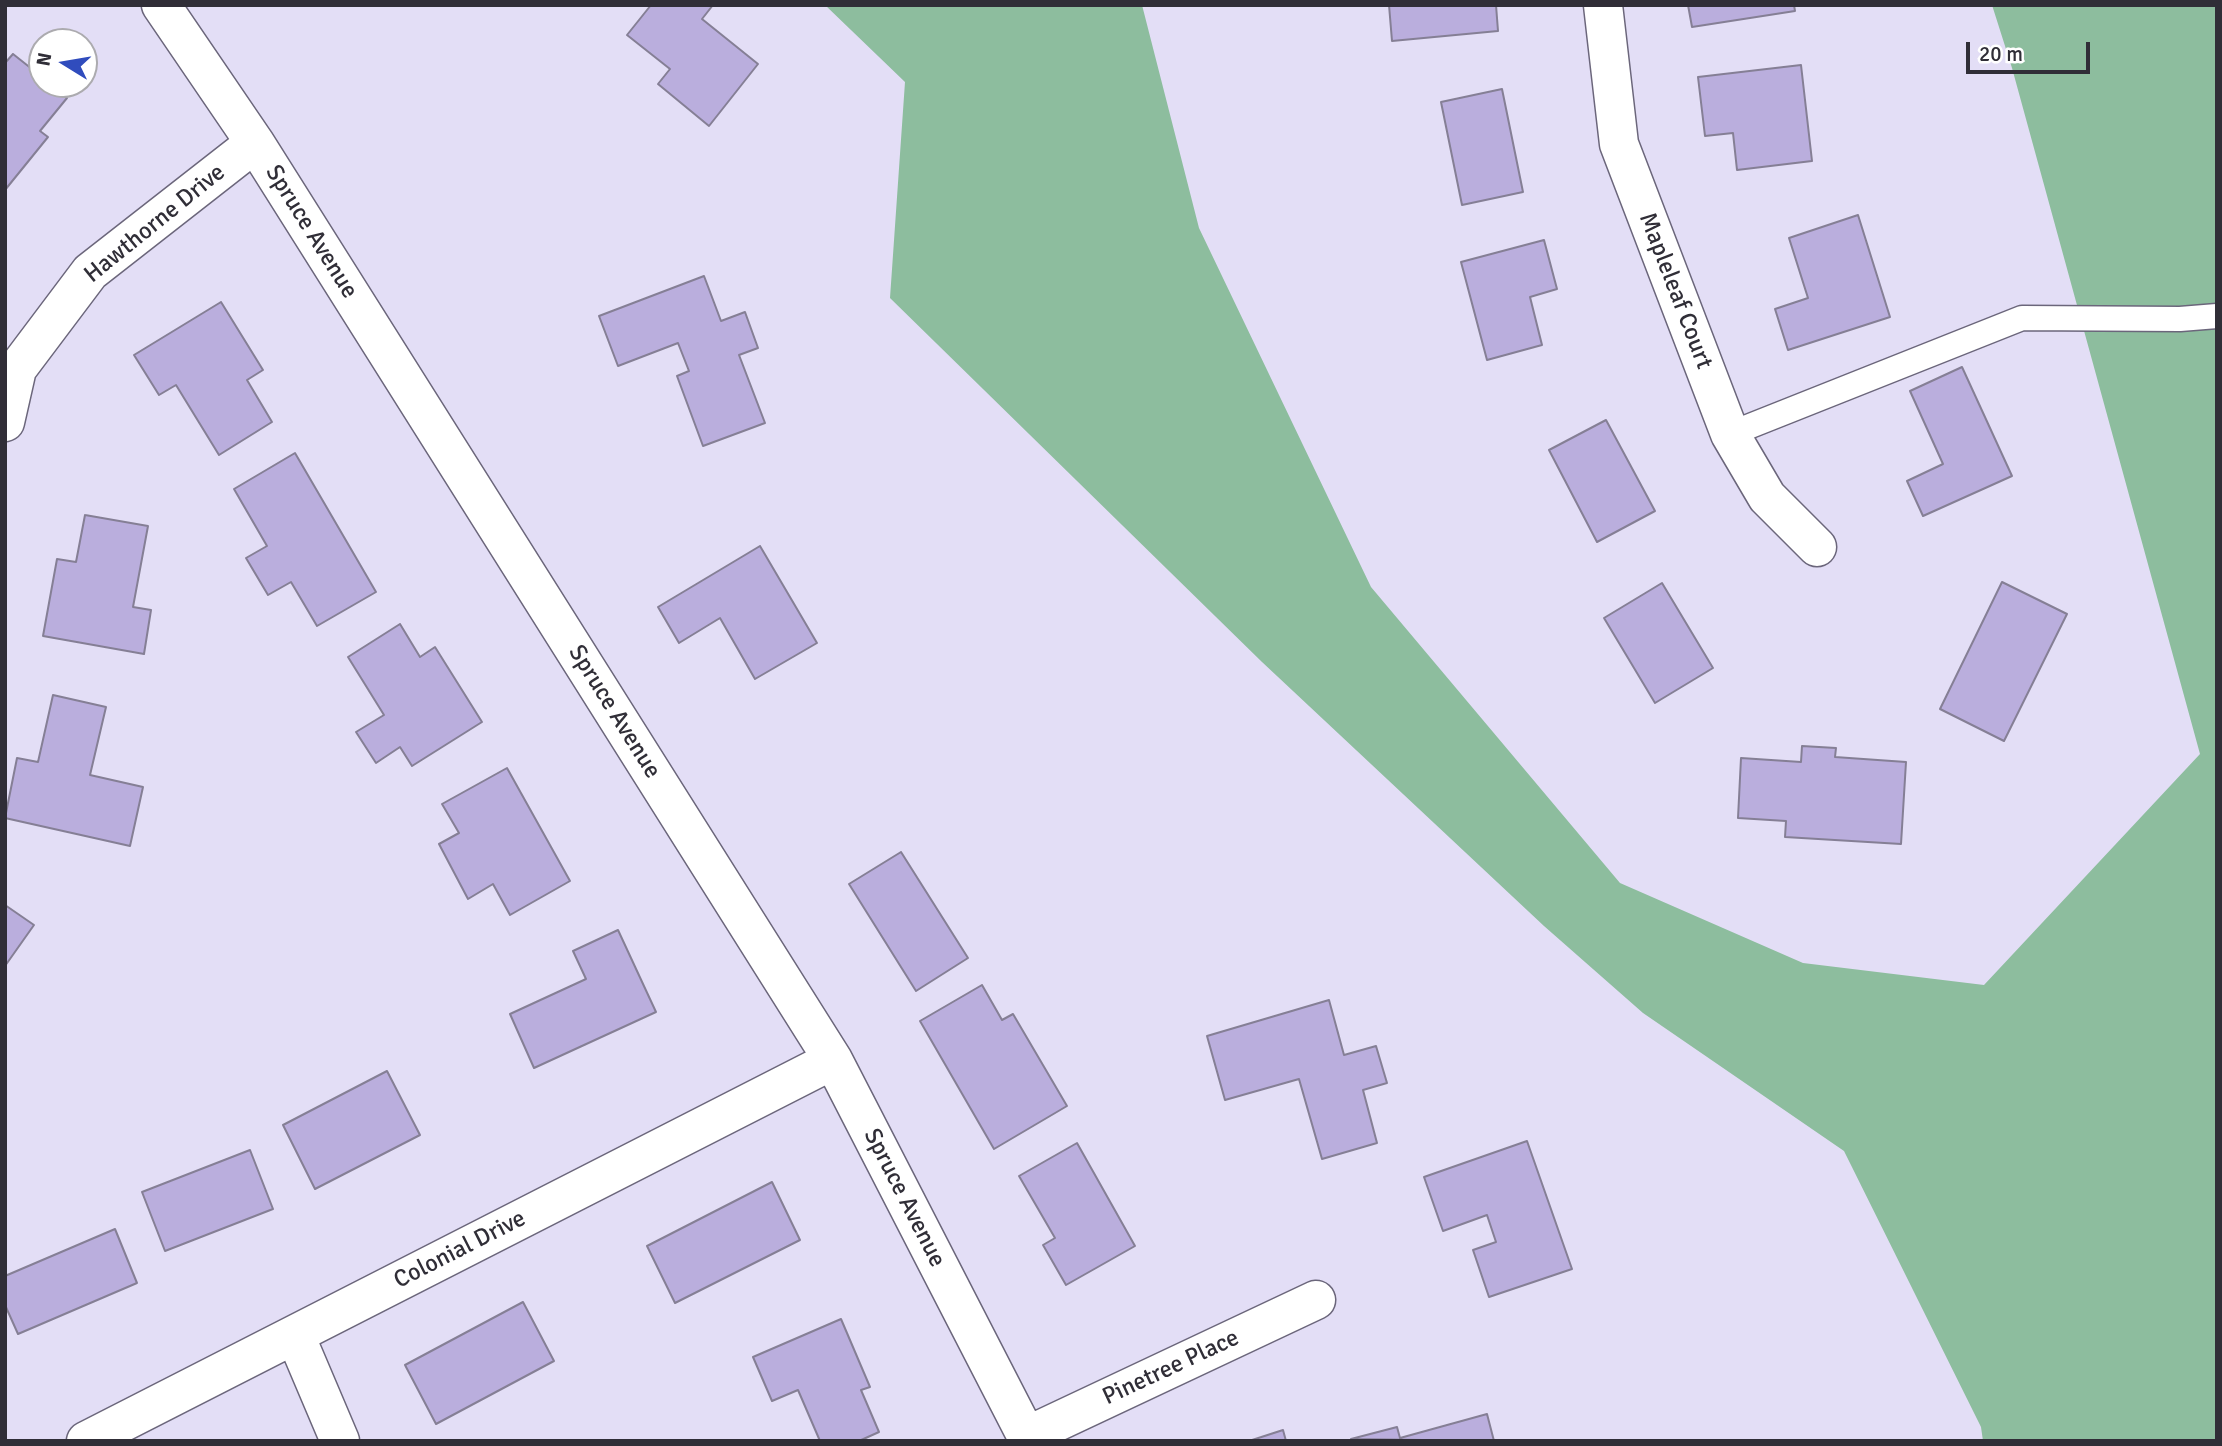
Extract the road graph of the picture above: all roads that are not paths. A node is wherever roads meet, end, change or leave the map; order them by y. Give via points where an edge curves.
1 (161, 5) edge
2 (1603, 5) edge
3 (255, 143) junction
4 (2217, 316) edge
5 (5, 422) edge
6 (1730, 434) junction
7 (1817, 547) dead end
8 (833, 1060) junction
9 (1316, 1300) dead end
10 (295, 1335) junction
11 (1028, 1438) edge
12 (86, 1441) edge
13 (340, 1441) edge

1 - 3 street, Spruce Avenue
2 - 6 street, Mapleleaf Court via 1619,144
3 - 5 street, Hawthorne Drive via 90,272 17,369
3 - 8 street, Spruce Avenue
4 - 6 lane via 2022,318
6 - 7 street, Mapleleaf Court via 1768,497
8 - 10 street, Colonial Drive
8 - 11 street, Spruce Avenue
9 - 11 street, Pinetree Place
10 - 12 street, Colonial Drive
10 - 13 street

